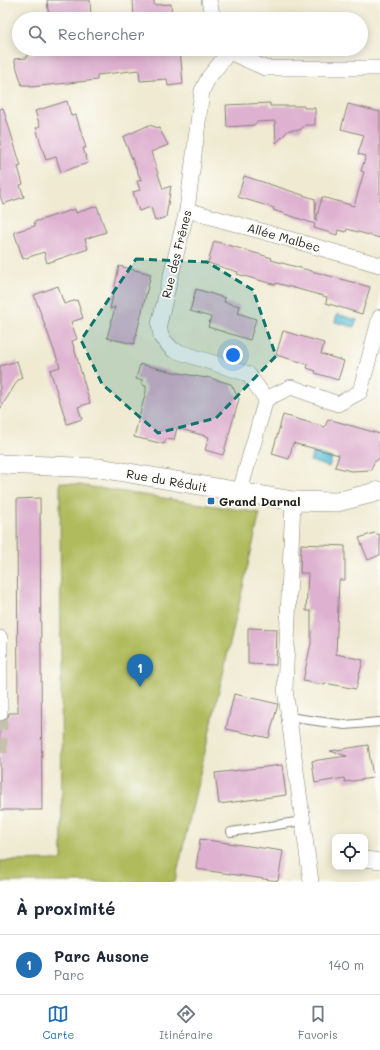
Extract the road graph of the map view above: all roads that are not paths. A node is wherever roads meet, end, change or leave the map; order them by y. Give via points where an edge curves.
1 (209, 0) edge
2 (212, 12) edge
3 (225, 56) edge
4 (241, 56) edge
5 (380, 68) edge
6 (187, 210) junction
7 (380, 265) edge
8 (380, 317) edge
9 (266, 399) junction
10 (0, 464) edge
11 (240, 491) junction
12 (380, 491) edge
13 (292, 502) junction
14 (0, 638) edge
15 (0, 713) edge
16 (288, 717) junction
17 (380, 722) edge
18 (302, 821) junction
19 (231, 832) dead end
20 (368, 859) edge
21 (380, 861) edge
22 (311, 882) edge

1 - 2 street
3 - 6 street, Rue des Frênes via 202,91
4 - 5 street via 265,68
6 - 7 street, Allée Malbec
6 - 9 street, Rue des Frênes via 159,324 161,337 173,350 248,374
8 - 9 street via 360,392 338,404 291,387
9 - 11 street
10 - 11 street, Rue du Réduit via 100,468
11 - 13 street, Rue du Réduit
12 - 13 street, Rue du Réduit via 338,502
13 - 16 street via 284,689
14 - 15 street
16 - 17 lane via 345,725
16 - 18 street
18 - 19 lane
18 - 22 street
20 - 21 street

